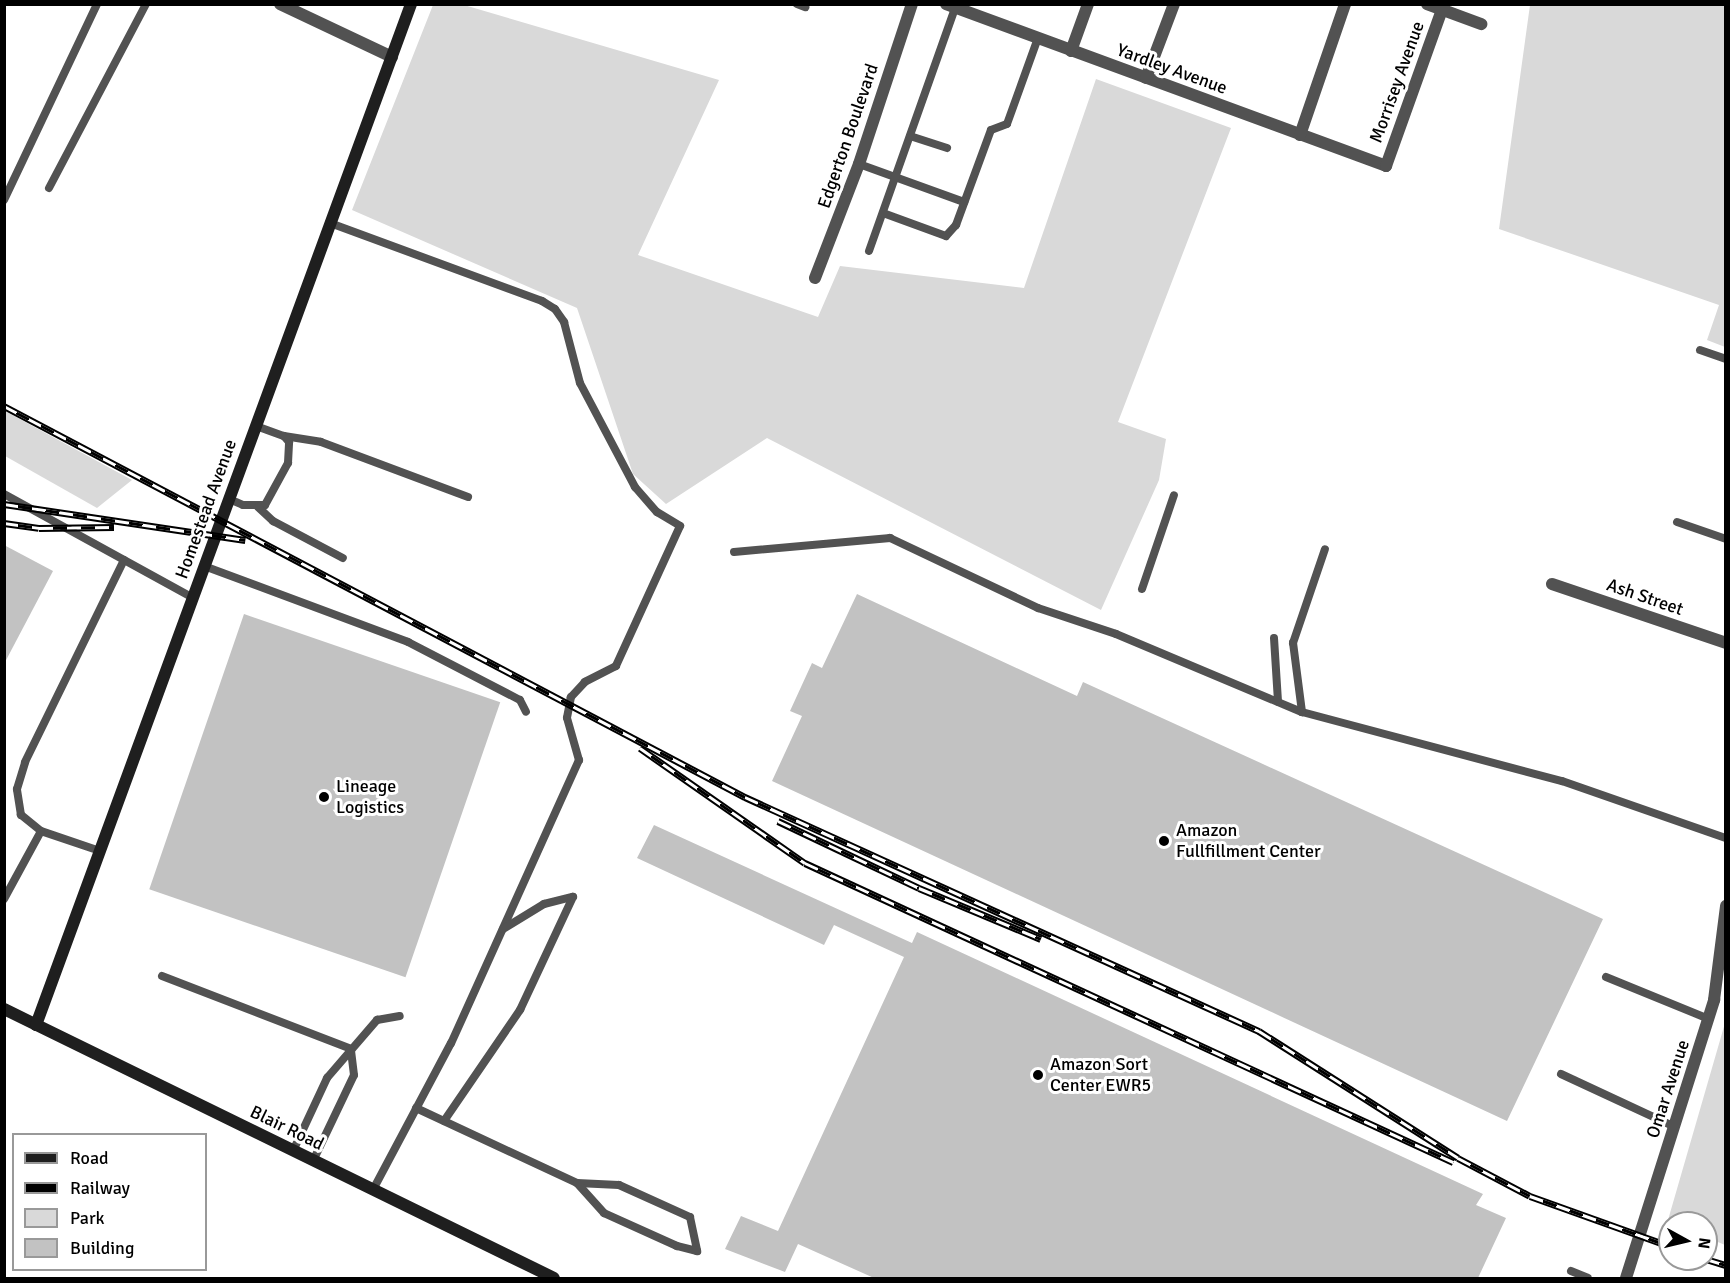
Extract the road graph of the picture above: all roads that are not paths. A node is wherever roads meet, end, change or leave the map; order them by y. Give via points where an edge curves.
1 (97, 4) edge
2 (146, 4) edge
3 (280, 4) edge
4 (411, 4) edge
5 (912, 4) edge
6 (1088, 4) edge
7 (1174, 4) edge
8 (1345, 4) edge
9 (1427, 4) edge
10 (950, 6) edge
11 (1442, 10) junction
12 (1480, 24) dead end
13 (1038, 38) junction
14 (1071, 51) junction
15 (392, 57) junction
16 (1146, 78) junction
17 (1300, 135) junction
18 (910, 136) junction
19 (947, 148) dead end
20 (859, 164) junction
21 (1386, 166) joint
22 (896, 177) junction
23 (49, 188) dead end
24 (4, 200) edge
25 (964, 201) junction
26 (883, 213) junction
27 (330, 223) junction
28 (869, 251) dead end
29 (815, 278) dead end
30 (1700, 350) dead end
31 (1725, 359) edge
32 (256, 426) junction
33 (284, 436) junction
34 (4, 494) edge
35 (1174, 495) dead end
36 (468, 497) dead end
37 (229, 499) junction
38 (258, 507) junction
39 (1677, 522) dead end
40 (1725, 539) edge
41 (1325, 549) dead end
42 (734, 552) dead end
43 (343, 558) dead end
44 (124, 560) junction
45 (204, 566) junction
46 (1552, 584) dead end
47 (1142, 589) dead end
48 (193, 598) junction
49 (1274, 638) dead end
50 (1725, 643) edge
51 (1278, 702) junction
52 (526, 712) dead end
53 (1302, 712) junction
54 (41, 831) junction
55 (1725, 838) edge
56 (100, 851) junction
57 (5, 898) edge
58 (1725, 906) edge
59 (502, 930) junction
60 (162, 975) dead end
61 (1606, 977) dead end
62 (4, 1009) edge
63 (400, 1016) dead end
64 (1709, 1019) junction
65 (36, 1025) junction
66 (351, 1049) junction
67 (1561, 1074) dead end
68 (416, 1108) junction
69 (444, 1121) junction
70 (1675, 1127) junction
71 (293, 1151) junction
72 (313, 1161) junction
73 (577, 1183) junction
74 (373, 1190) junction
75 (1571, 1271) dead end
76 (554, 1278) edge
77 (1588, 1278) edge
78 (1626, 1278) edge

1 - 24 lane
2 - 23 lane
3 - 15 street
4 - 15 street, Homestead Avenue
5 - 20 street, Edgerton Boulevard
6 - 14 street
7 - 16 street
8 - 17 street
9 - 11 street
10 - 13 street, Yardley Avenue
10 - 18 lane
11 - 12 street
11 - 21 street, Morrisey Avenue
13 - 14 street, Yardley Avenue
13 - 25 lane via 1007,124 991,130
14 - 16 street, Yardley Avenue
15 - 27 street, Homestead Avenue
16 - 17 street, Yardley Avenue
17 - 21 street, Yardley Avenue
18 - 19 lane
18 - 22 lane
20 - 22 lane
20 - 29 street, Edgerton Boulevard
22 - 25 lane
22 - 26 lane
25 - 26 lane via 956,225 946,236
26 - 28 lane
27 - 32 street, Homestead Avenue
27 - 59 lane via 555,309 564,322 580,383 635,487 657,512 680,526 616,666 585,682 571,697 567,718 579,760
30 - 31 lane
32 - 33 lane
32 - 37 street, Homestead Avenue
33 - 36 lane via 321,442
33 - 38 lane via 289,442 288,463 270,499
34 - 44 lane
35 - 47 lane
37 - 38 lane
37 - 45 street, Homestead Avenue
38 - 43 lane via 273,521
39 - 40 lane
41 - 53 lane via 1293,643
42 - 51 lane via 890,538 1038,608 1116,634
44 - 48 lane
44 - 54 lane via 25,762 17,789 21,815
45 - 48 street, Homestead Avenue
45 - 52 lane via 408,642 520,700
46 - 50 street, Ash Street
48 - 56 street, Homestead Avenue
49 - 51 lane
51 - 53 lane
53 - 55 lane via 1562,781
54 - 56 lane
54 - 57 lane
56 - 65 street, Homestead Avenue
58 - 64 street, Omar Avenue via 1718,978
59 - 68 lane via 451,1043
59 - 69 lane via 544,904 573,897 520,1010
60 - 66 lane
61 - 64 lane
62 - 65 street, Blair Road
63 - 66 lane via 377,1020
64 - 70 street, Omar Avenue
65 - 71 street, Blair Road
66 - 71 lane via 327,1078
66 - 72 lane via 354,1075
67 - 70 lane
68 - 69 lane
68 - 74 lane
69 - 73 lane
70 - 78 street, Omar Avenue
71 - 72 street, Blair Road
72 - 74 street, Blair Road
73 - 73 lane via 604,1213 697,1251 690,1217 619,1185
74 - 76 street, Blair Road
75 - 77 lane

